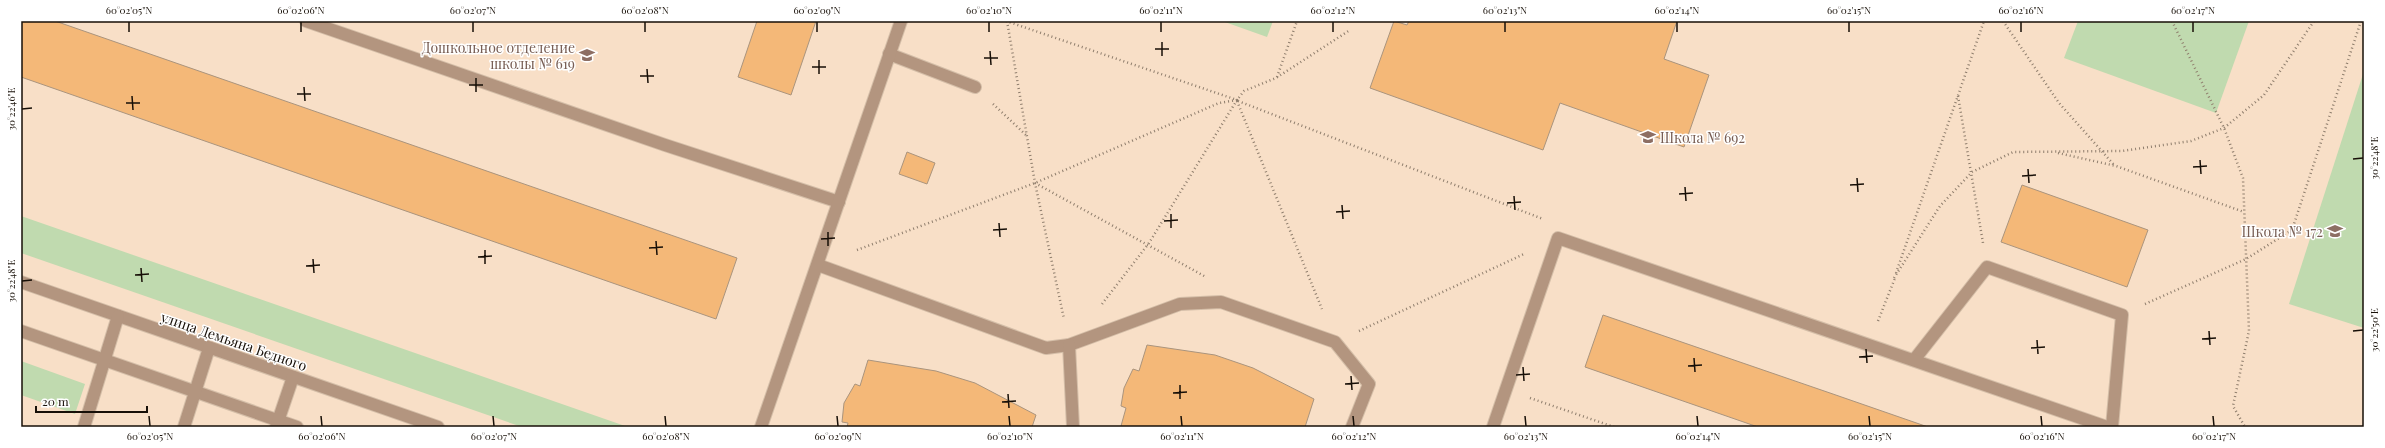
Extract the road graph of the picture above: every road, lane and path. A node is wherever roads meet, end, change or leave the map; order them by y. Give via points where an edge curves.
1 (306, 21) edge
2 (901, 21) edge
3 (1006, 21) edge
4 (1297, 21) edge
5 (1984, 21) edge
6 (2003, 21) edge
7 (2172, 21) edge
8 (2314, 21) edge
9 (2361, 21) edge
10 (1350, 30) dead end
11 (889, 54) junction
12 (1276, 78) junction
13 (975, 88) joint
14 (1958, 96) junction
15 (1237, 100) junction
16 (2224, 128) junction
17 (1027, 136) junction
18 (2103, 151) junction
19 (2054, 152) junction
20 (2116, 166) junction
21 (1972, 172) junction
22 (1035, 182) junction
23 (839, 202) junction
24 (2244, 212) junction
25 (1546, 220) dead end
26 (1558, 238) junction
27 (1149, 244) junction
28 (2246, 259) junction
29 (818, 266) junction
30 (1987, 267) junction
31 (1894, 278) junction
32 (21, 282) edge
33 (1221, 302) junction
34 (1097, 309) dead end
35 (2122, 315) junction
36 (118, 316) junction
37 (21, 331) edge
38 (1335, 342) junction
39 (1869, 344) junction
40 (1069, 345) junction
41 (209, 348) junction
42 (104, 360) junction
43 (1914, 360) junction
44 (293, 377) junction
45 (1505, 390) junction
46 (195, 391) junction
47 (277, 424) edge
48 (84, 427) edge
49 (184, 427) edge
50 (297, 427) edge
51 (438, 427) edge
52 (761, 427) edge
53 (1073, 427) edge
54 (1352, 427) edge
55 (1493, 427) edge
56 (1614, 427) edge
57 (2107, 427) edge
58 (2112, 427) edge
59 (2245, 427) edge

1 - 23 street
2 - 11 street
3 - 15 path
3 - 17 path
4 - 12 path
5 - 14 path
6 - 18 path via 2059,103
7 - 16 path
8 - 16 path via 2264,95
9 - 28 path via 2292,230
10 - 12 path
11 - 13 street
11 - 23 street
12 - 15 path via 1244,91
13 - 17 path
14 - 21 path
14 - 31 path
15 - 22 path via 1219,104
15 - 25 path
15 - 27 path
15 - 38 path
16 - 18 path via 2191,141 2122,151
16 - 24 path via 2243,178
17 - 22 path
18 - 19 path
18 - 20 path
19 - 20 path
19 - 21 path via 2013,152
20 - 24 path
21 - 30 path
21 - 31 path via 1940,206
22 - 27 path
22 - 29 path
22 - 40 path
23 - 29 street
24 - 28 path
26 - 38 path
26 - 39 street
26 - 45 street
27 - 33 path via 1205,274
27 - 34 path
28 - 35 path
28 - 59 path via 2249,331 2233,406
29 - 40 street via 1046,348
29 - 52 street
30 - 35 street
30 - 43 street
31 - 39 path
32 - 36 street, улица Демьяна Бедного
33 - 38 street
33 - 40 street via 1180,304
35 - 58 street
36 - 41 street, улица Демьяна Бедного
36 - 42 street
37 - 42 street
38 - 54 street via 1369,384
39 - 43 street
40 - 53 street
41 - 44 street, улица Демьяна Бедного
41 - 46 street
42 - 46 street
42 - 48 street
43 - 57 street
44 - 47 street
44 - 51 street, улица Демьяна Бедного
45 - 55 street
45 - 56 path
46 - 47 street
46 - 49 street
47 - 50 street

